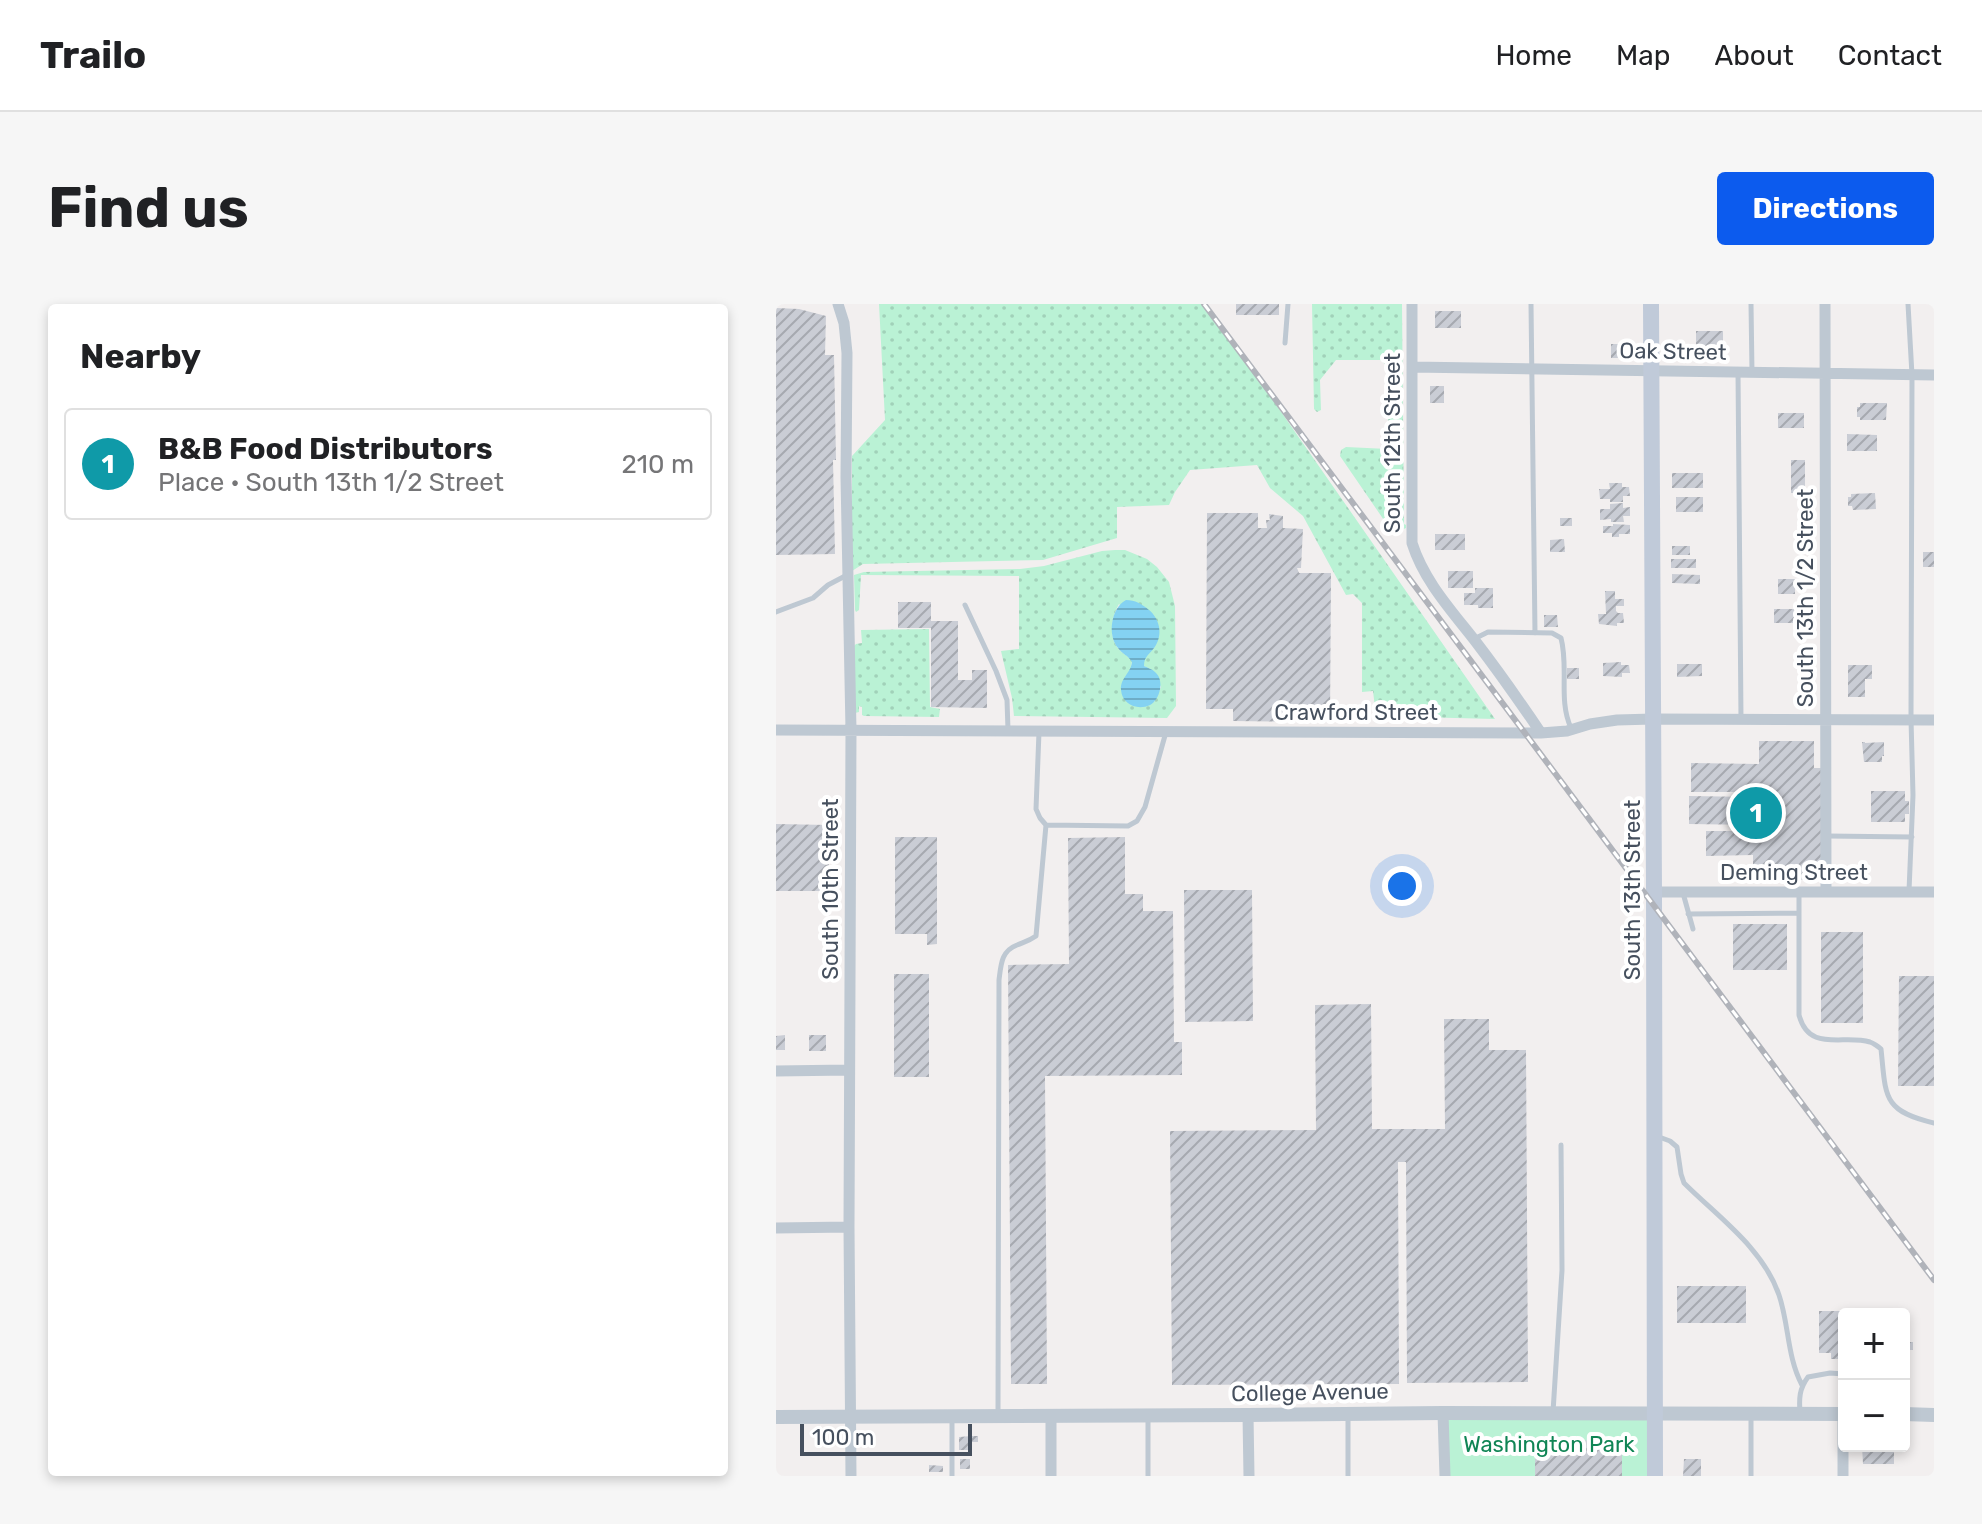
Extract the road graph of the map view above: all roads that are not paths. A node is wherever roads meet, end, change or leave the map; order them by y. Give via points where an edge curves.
1 (838, 304) edge
2 (1288, 304) edge
3 (1412, 304) edge
4 (1531, 304) edge
5 (1651, 304) edge
6 (1751, 304) edge
7 (1825, 304) edge
8 (1908, 304) edge
9 (1285, 343) dead end
10 (1412, 367) junction
11 (1533, 369) junction
12 (1651, 370) junction
13 (1738, 372) junction
14 (1752, 373) junction
15 (1826, 374) junction
16 (1912, 375) junction
17 (1934, 375) edge
18 (848, 575) junction
19 (965, 605) dead end
20 (776, 612) edge
21 (1535, 633) junction
22 (1474, 639) junction
23 (1653, 719) junction
24 (1741, 719) junction
25 (1825, 719) junction
26 (1911, 719) junction
27 (1934, 720) edge
28 (776, 730) edge
29 (851, 730) junction
30 (1572, 730) junction
31 (1008, 731) junction
32 (1039, 731) junction
33 (1166, 731) junction
34 (1541, 733) junction
35 (1046, 825) junction
36 (1826, 836) junction
37 (1912, 837) junction
38 (1799, 891) junction
39 (1654, 892) junction
40 (1682, 892) junction
41 (1826, 892) junction
42 (1909, 892) junction
43 (1934, 892) edge
44 (1799, 913) junction
45 (1688, 914) junction
46 (1693, 929) dead end
47 (849, 1070) junction
48 (776, 1071) edge
49 (1934, 1123) edge
50 (1654, 1136) junction
51 (1561, 1145) dead end
52 (849, 1227) junction
53 (776, 1228) edge
54 (1838, 1374) edge
55 (1802, 1385) junction
56 (1443, 1413) junction
57 (1553, 1413) junction
58 (1655, 1413) junction
59 (1751, 1413) junction
60 (1348, 1414) junction
61 (1800, 1414) junction
62 (1838, 1414) edge
63 (1910, 1414) edge
64 (1248, 1415) junction
65 (1934, 1415) edge
66 (851, 1416) junction
67 (952, 1416) junction
68 (998, 1416) junction
69 (1051, 1416) junction
70 (1148, 1416) junction
71 (776, 1417) edge
72 (1843, 1452) edge
73 (851, 1476) edge
74 (952, 1476) edge
75 (1051, 1476) edge
76 (1148, 1476) edge
77 (1249, 1476) edge
78 (1348, 1476) edge
79 (1445, 1476) edge
80 (1655, 1476) edge
81 (1751, 1476) edge
82 (1843, 1476) edge

1 - 18 street, South 10th Street via 847,353
2 - 9 lane
3 - 10 street, South 12th Street
4 - 11 lane
5 - 12 main road, South 13th Street
6 - 14 lane
7 - 15 street, South 13th 1/2 Street
8 - 16 lane
10 - 11 street, Oak Street
10 - 22 street, South 12th Street via 1412,543 1429,582
11 - 12 street, Oak Street
11 - 21 lane
12 - 13 street, Oak Street
12 - 23 main road, South 13th Street
13 - 14 street, Oak Street
13 - 24 lane
14 - 15 street, Oak Street
15 - 16 street, Oak Street
15 - 25 street, South 13th 1/2 Street
16 - 17 street, Oak Street
16 - 26 lane
18 - 20 lane via 813,598
18 - 29 street, South 10th Street
19 - 31 lane via 1007,700
21 - 22 lane via 1488,632
21 - 30 lane via 1561,638 1564,714
22 - 34 street, South 12th Street
23 - 24 street, Crawford Street
23 - 30 street, Crawford Street
23 - 39 main road, South 13th Street
24 - 25 street, Crawford Street
25 - 26 street, Crawford Street
25 - 36 street, South 13th 1/2 Street
26 - 27 street, Crawford Street
26 - 37 lane
28 - 29 street, Crawford Street
29 - 31 street, Crawford Street
29 - 47 street, South 10th Street
30 - 34 street, Crawford Street
31 - 32 street, Crawford Street
32 - 33 street, Crawford Street
32 - 35 lane via 1036,809
33 - 34 street, Crawford Street
33 - 35 lane via 1137,821 1128,826
35 - 68 lane via 1036,936 1006,951 999,980
36 - 37 lane
36 - 41 street, South 13th 1/2 Street
37 - 42 lane
38 - 40 street, Deming Street
38 - 41 street, Deming Street
38 - 44 lane
39 - 40 street, Deming Street
39 - 50 main road, South 13th Street
40 - 45 lane
41 - 42 street, Deming Street
42 - 43 street, Deming Street
44 - 45 lane
44 - 49 lane via 1802,1026 1819,1038 1872,1042 1881,1049 1891,1101
45 - 46 lane
47 - 48 street
47 - 52 street, South 10th Street
50 - 55 lane via 1674,1144 1684,1183 1764,1263 1780,1297
50 - 58 main road, South 13th Street
51 - 57 lane via 1562,1270
52 - 53 street
52 - 66 street, South 10th Street
54 - 55 lane via 1814,1375
55 - 61 lane
56 - 57 street, College Avenue
56 - 60 street, College Avenue
56 - 79 street
57 - 58 street, College Avenue
58 - 59 street, College Avenue
58 - 80 main road, South 13th Street
59 - 61 street, College Avenue
59 - 81 lane
60 - 64 street, College Avenue
60 - 78 lane
61 - 62 street, College Avenue
63 - 65 street
64 - 70 street, College Avenue
64 - 77 street
66 - 67 street, College Avenue
66 - 71 street, College Avenue
66 - 73 street, South 10th Street
67 - 68 street, College Avenue
67 - 74 lane
68 - 69 street, College Avenue
69 - 70 street, College Avenue
69 - 75 street
70 - 76 lane
72 - 82 street

